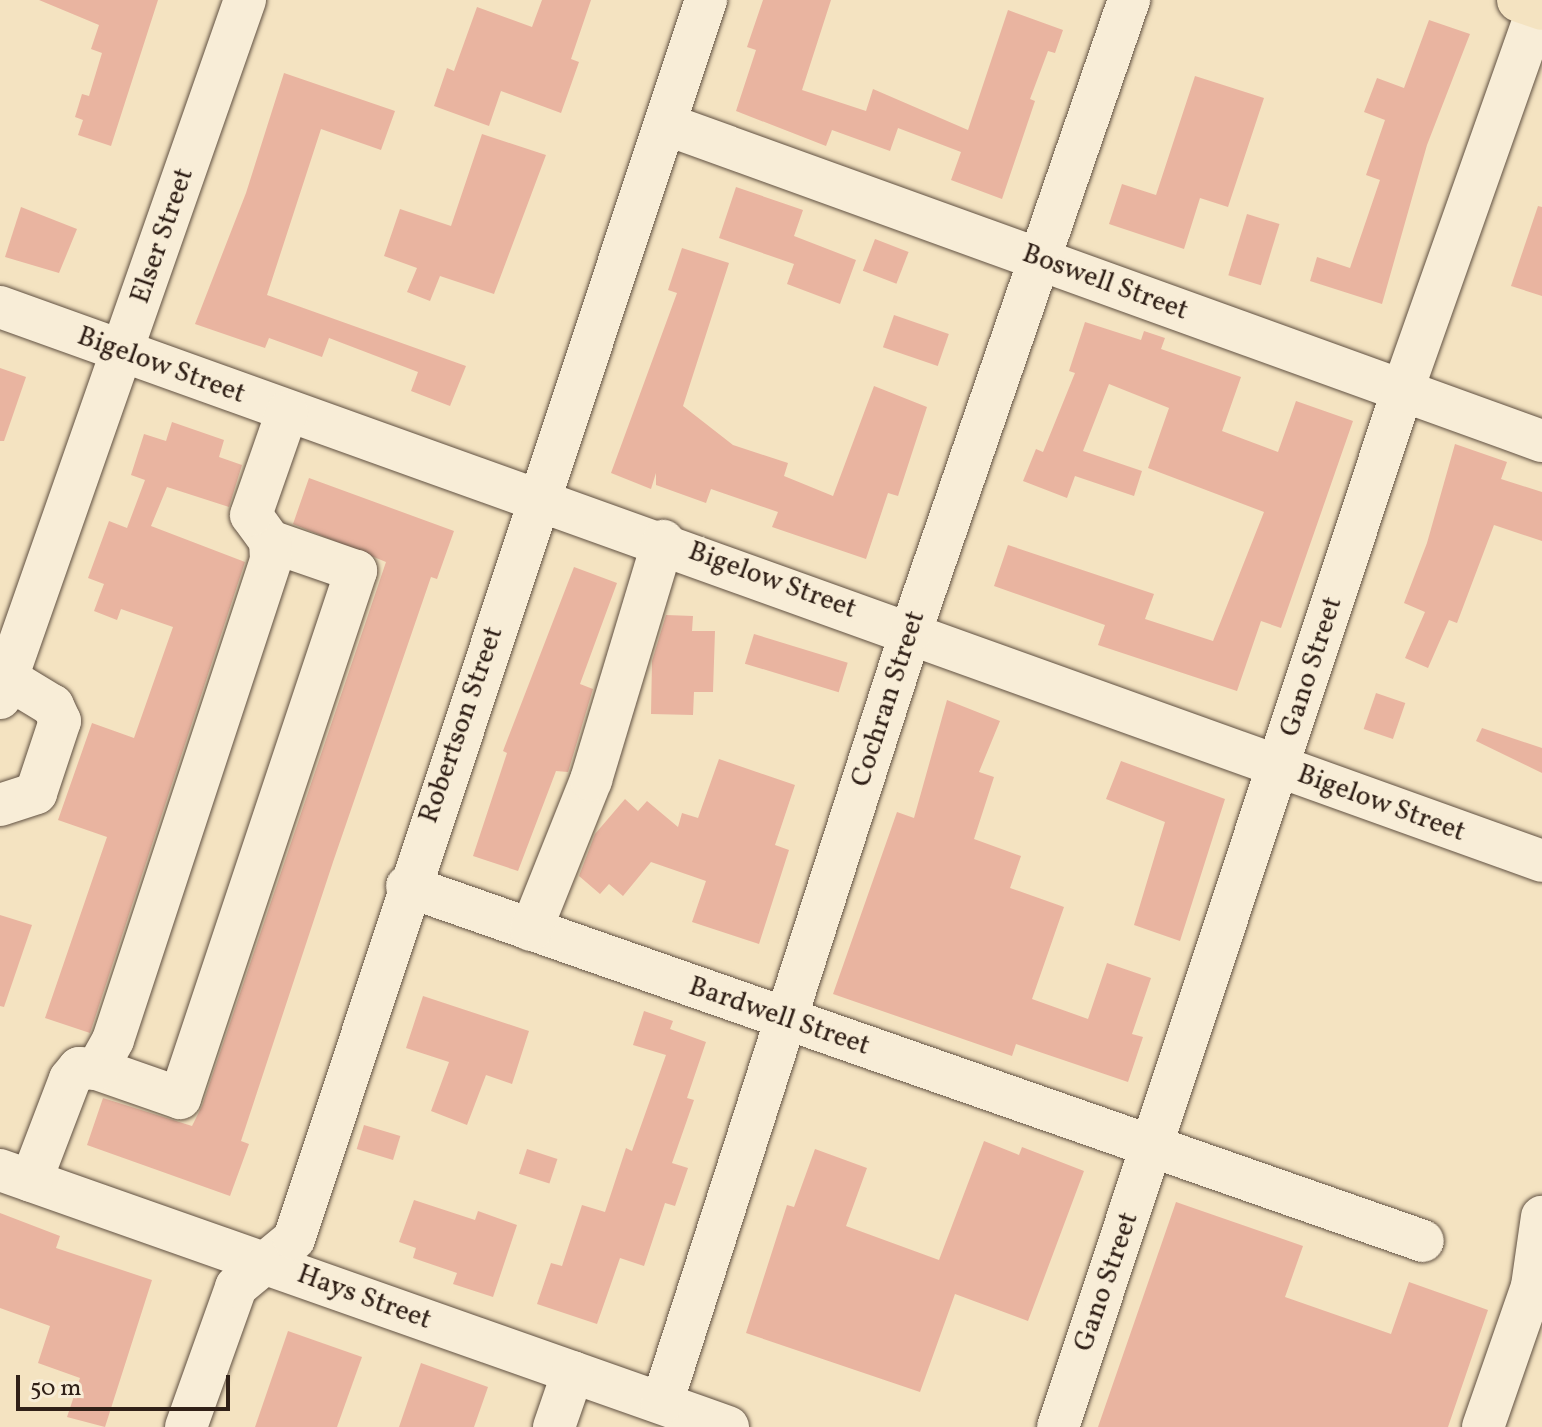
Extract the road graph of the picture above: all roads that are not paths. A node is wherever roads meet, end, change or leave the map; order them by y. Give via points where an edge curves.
1 (245, 0) edge
2 (706, 0) edge
3 (1129, 0) edge
4 (1535, 4) edge
5 (668, 125) junction
6 (1042, 260) junction
7 (0, 307) edge
8 (123, 352) junction
9 (1402, 392) junction
10 (287, 412) junction
11 (1542, 441) edge
12 (540, 497) junction
13 (270, 541) junction
14 (663, 541) junction
15 (911, 631) junction
16 (4, 688) edge
17 (1279, 767) junction
18 (0, 805) edge
19 (1542, 861) edge
20 (407, 886) junction
21 (531, 930) junction
22 (784, 1019) junction
23 (97, 1069) junction
24 (1152, 1148) junction
25 (16, 1175) edge
26 (1542, 1217) edge
27 (1423, 1241) dead end
28 (265, 1263) junction
29 (1537, 1288) edge
30 (573, 1372) junction
31 (646, 1409) edge
32 (186, 1427) edge
33 (554, 1427) edge
34 (728, 1427) edge
35 (1058, 1427) edge
36 (1483, 1427) edge

1 - 8 street, Elser Street
2 - 5 street, Robertson Street
3 - 6 street, Cochran Street
4 - 9 street, Gano Street
5 - 6 street, Boswell Street
5 - 12 street, Robertson Street
6 - 9 street, Boswell Street
6 - 15 street, Cochran Street
7 - 8 street, Bigelow Street
8 - 10 street, Bigelow Street
8 - 16 street, Elser Street
9 - 11 street, Boswell Street
9 - 17 street, Gano Street
10 - 12 street, Bigelow Street
10 - 13 street via 251,515
12 - 14 street, Bigelow Street
12 - 20 street, Robertson Street
13 - 23 street via 271,560 262,590 113,1040
13 - 23 street via 356,571 180,1098
14 - 15 street, Bigelow Street
14 - 21 street via 604,741
15 - 17 street, Bigelow Street
15 - 22 street, Cochran Street
16 - 18 street via 53,706 60,721 36,793
17 - 19 street, Bigelow Street
17 - 24 street, Gano Street
20 - 21 street, Bardwell Street
20 - 28 street, Robertson Street via 294,1239
21 - 22 street, Bardwell Street
22 - 24 street, Bardwell Street
22 - 31 street, Cochran Street
23 - 25 street via 79,1068 70,1079
24 - 27 street, Bardwell Street
24 - 35 street, Gano Street
25 - 28 street, Hays Street
26 - 29 street
28 - 30 street, Hays Street
28 - 32 street, Robertson Street via 236,1287
29 - 36 street
30 - 31 street, Hays Street
30 - 33 street
31 - 34 street, Hays Street

